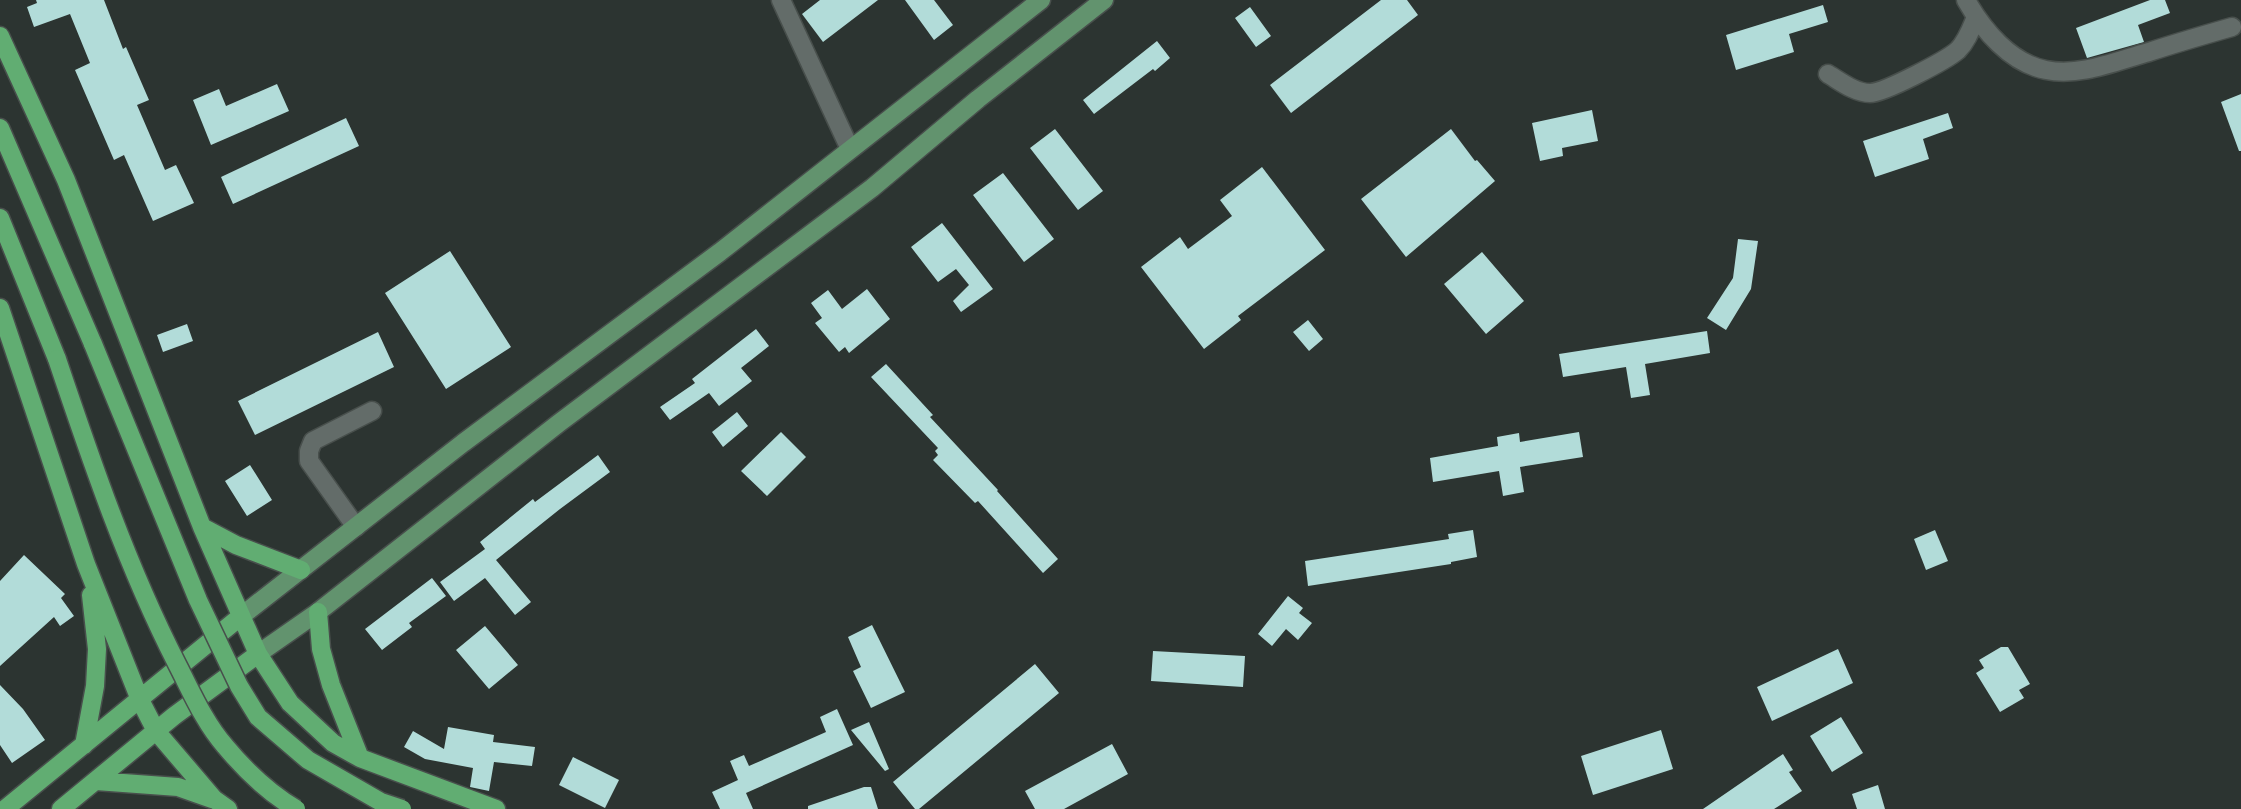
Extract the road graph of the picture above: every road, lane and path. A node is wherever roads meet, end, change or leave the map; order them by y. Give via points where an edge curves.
1 (781, 0) edge
2 (1041, 0) edge
3 (1104, 0) edge
4 (1966, 0) edge
5 (1976, 17) junction
6 (2232, 27) dead end
7 (0, 36) edge
8 (1828, 74) dead end
9 (0, 128) edge
10 (850, 149) junction
11 (0, 218) edge
12 (0, 308) edge
13 (372, 411) dead end
14 (202, 527) junction
15 (356, 527) junction
16 (86, 564) junction
17 (302, 570) junction
18 (318, 612) junction
19 (240, 617) junction
20 (258, 654) junction
21 (140, 700) junction
22 (156, 731) junction
23 (84, 745) junction
24 (360, 758) junction
25 (96, 781) junction
26 (221, 804) edge
27 (5, 809) edge
28 (61, 809) edge
29 (296, 809) edge
30 (402, 809) edge
31 (496, 809) edge

1 - 10 street
2 - 10 main road
3 - 18 main road via 872,188 559,423
4 - 5 street
5 - 6 street via 1993,38 2018,58 2046,70 2080,71
5 - 8 street via 1958,50 1941,62 1872,93 1857,90
7 - 14 highway via 66,180
9 - 30 highway, bridge via 198,600 239,686 258,717 308,760 381,802
10 - 15 main road
11 - 29 highway, bridge via 57,359 108,509 156,622 203,714 224,746 274,797
12 - 16 highway
13 - 15 street via 313,441 309,451 309,462
14 - 17 highway via 236,545
14 - 19 highway
15 - 17 main road
16 - 21 highway
16 - 23 highway via 97,649
17 - 19 main road
18 - 20 main road
18 - 24 highway via 321,649 331,686
19 - 20 highway
19 - 21 highway
20 - 22 highway
20 - 24 highway via 291,703 333,743
21 - 22 highway
21 - 23 highway
22 - 25 highway
22 - 26 highway
23 - 27 highway
24 - 31 highway
25 - 26 highway via 178,787
25 - 28 highway

